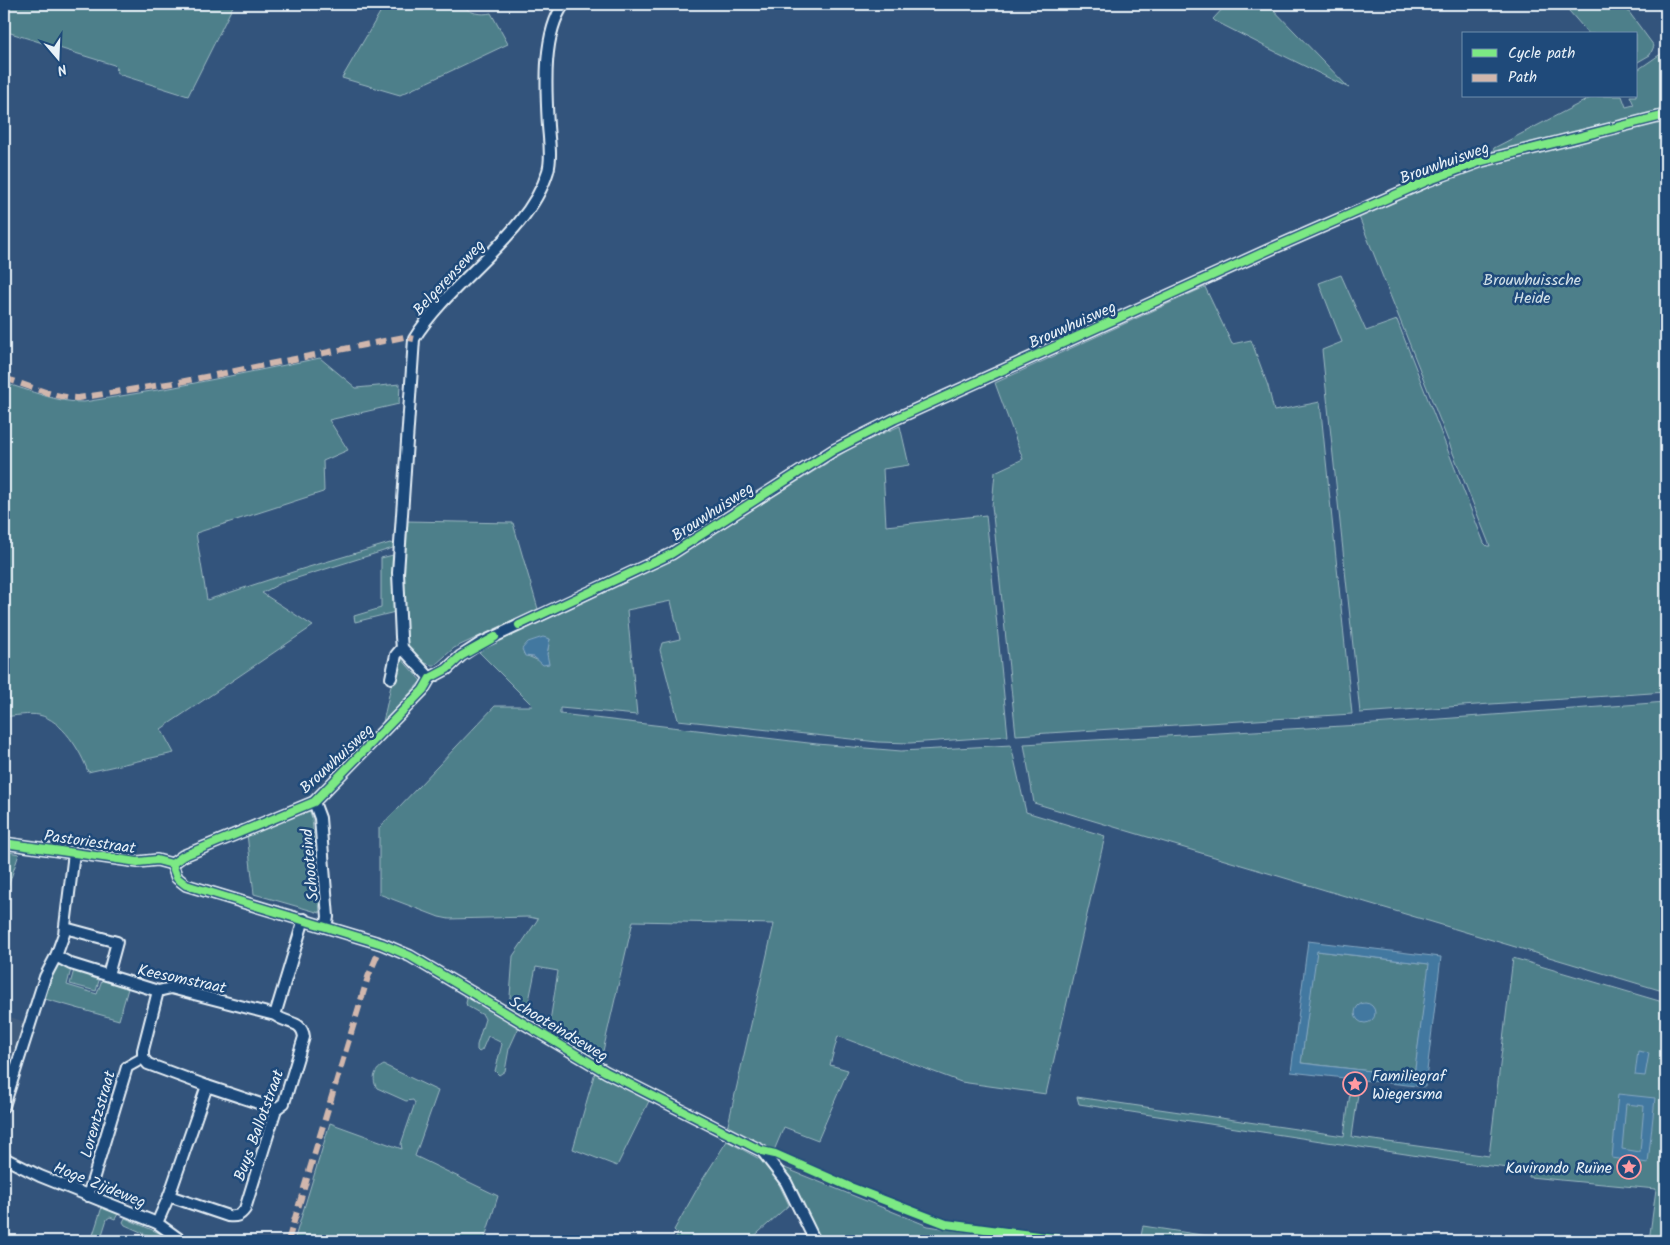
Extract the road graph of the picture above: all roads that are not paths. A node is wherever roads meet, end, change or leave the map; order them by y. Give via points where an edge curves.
1 (564, 4) edge
2 (1666, 116) edge
3 (402, 648) junction
4 (391, 678) dead end
5 (430, 678) junction
6 (314, 802) junction
7 (4, 843) edge
8 (74, 853) junction
9 (172, 864) junction
10 (304, 919) junction
11 (326, 927) junction
12 (65, 928) junction
13 (56, 956) junction
14 (108, 975) junction
15 (158, 991) junction
16 (275, 1015) junction
17 (303, 1030) joint
18 (143, 1058) junction
19 (8, 1077) edge
20 (207, 1086) junction
21 (4, 1106) edge
22 (276, 1109) junction
23 (4, 1158) edge
24 (88, 1196) junction
25 (169, 1196) junction
26 (157, 1223) junction
27 (182, 1241) edge
28 (815, 1241) edge

1 - 3 street, Belgerenseweg via 554,22 548,60 546,97 550,152 544,183 510,232 464,279 414,339 398,573
2 - 5 street, Brouwhuisweg via 1482,161 1427,181 895,419 834,450 671,554 481,643
3 - 4 street, Belgerenseweg via 396,655
3 - 5 street
5 - 6 street, Brouwhuisweg via 423,690
6 - 9 street, Brouwhuisweg via 183,856
6 - 11 street, Schooteind via 320,818 328,917
7 - 8 street, Pastoriestraat
8 - 9 street, Pastoriestraat
8 - 12 street
9 - 10 street, Schooteindseweg via 177,878 186,885
10 - 11 street, Schooteindseweg
10 - 16 street
11 - 28 street, Schooteindseweg via 410,956 606,1072 762,1151 786,1182
12 - 13 street
12 - 14 street via 117,942
13 - 14 street, Keesomstraat via 70,964
13 - 19 street
14 - 15 street, Keesomstraat
15 - 16 street, Keesomstraat via 171,988
15 - 18 street
16 - 17 street, Keesomstraat via 299,1025
17 - 22 street, Buys Ballotstraat via 304,1037 284,1103
18 - 20 street via 148,1064
18 - 24 street, Lorentzstraat via 126,1066
19 - 21 street
20 - 22 street
20 - 25 street
22 - 25 street, Buys Ballotstraat via 241,1214 228,1216
23 - 24 street, Hoge Zijdeweg
24 - 26 street, Hoge Zijdeweg
25 - 26 street
26 - 27 street, Hoge Zijdeweg

